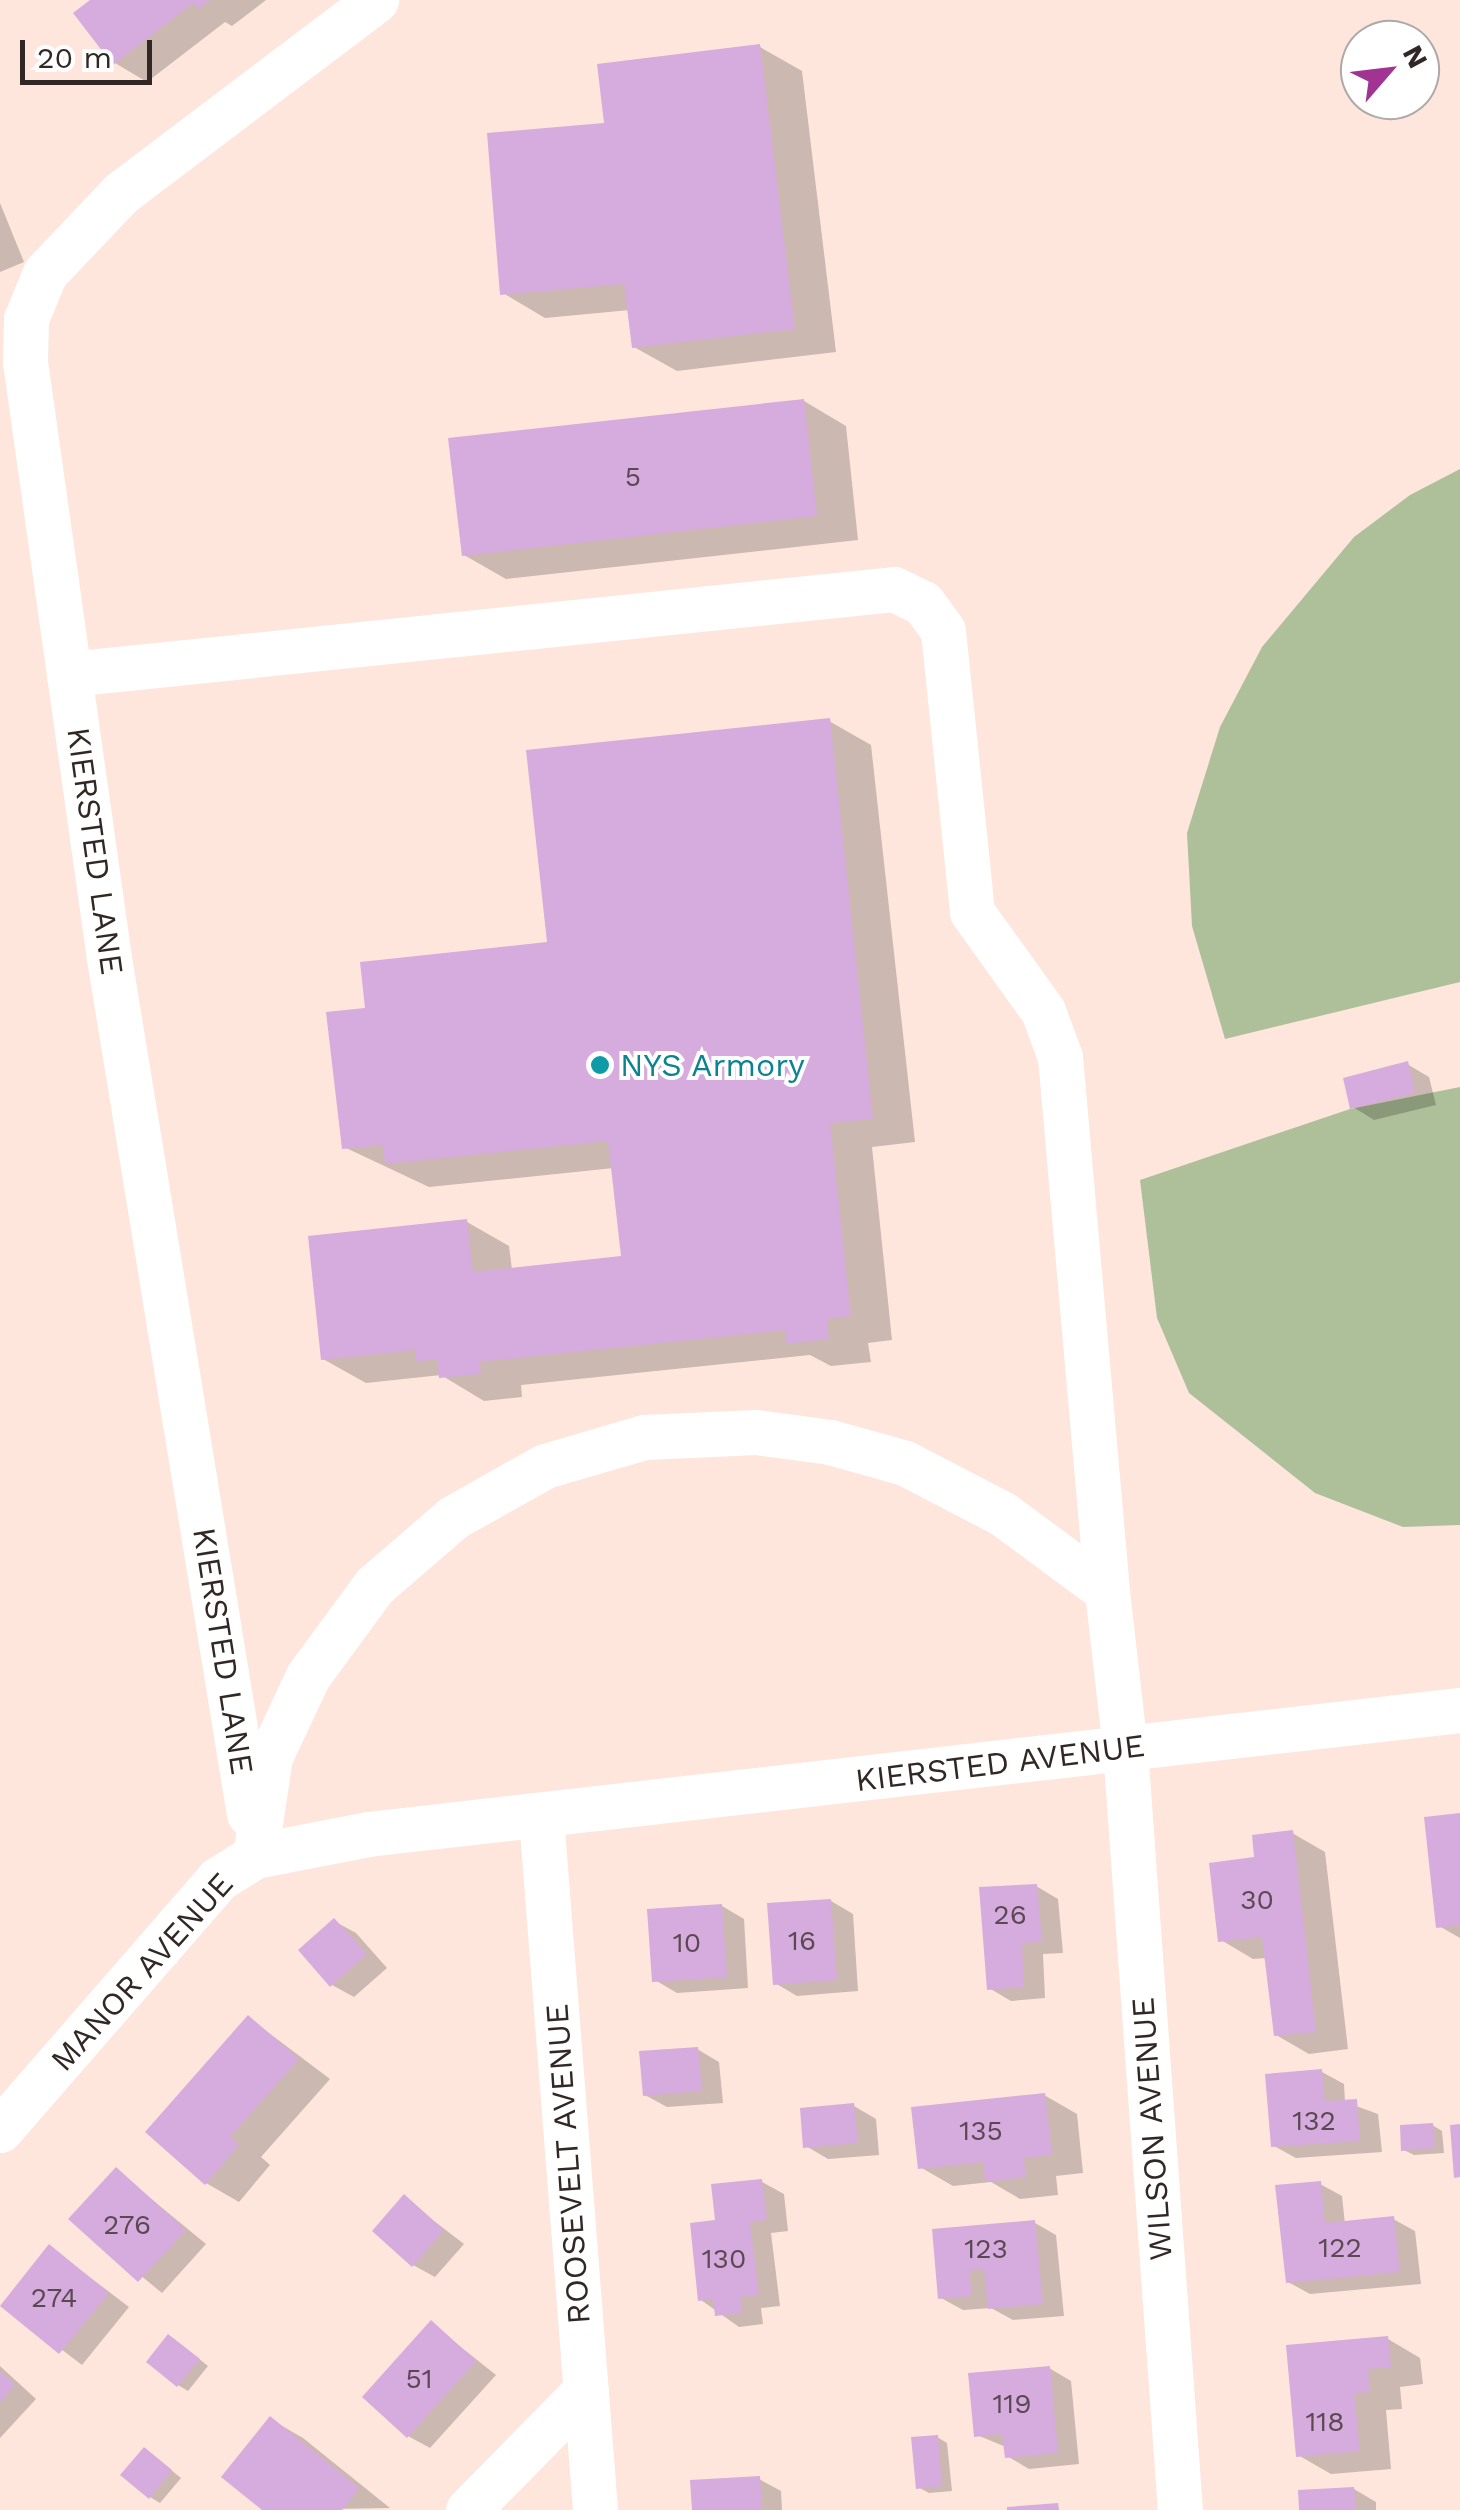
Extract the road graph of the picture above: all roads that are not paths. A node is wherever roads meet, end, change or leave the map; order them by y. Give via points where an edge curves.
1 (376, 0) edge
2 (12, 357) edge
3 (69, 674) junction
4 (1107, 1590) junction
5 (1460, 1710) edge
6 (1125, 1749) junction
7 (541, 1818) junction
8 (255, 1856) junction
9 (0, 2130) edge
10 (586, 2390) junction
11 (468, 2510) edge
12 (595, 2510) edge
13 (1180, 2510) edge

1 - 2 street, KIERSTED LANE via 122,192 45,273
2 - 3 street, KIERSTED LANE
3 - 4 street, WILSON AVENUE via 894,589 923,603 944,631 972,912 1043,1011 1060,1057
3 - 8 street, KIERSTED LANE
4 - 6 street, WILSON AVENUE
4 - 8 street via 1004,1514 905,1463 830,1442 756,1432 644,1437 545,1466 454,1517 374,1586 308,1676 270,1757
5 - 6 street, KIERSTED AVENUE
6 - 7 street, KIERSTED AVENUE
6 - 13 street, WILSON AVENUE
7 - 8 street, MANOR AVENUE via 368,1834
7 - 10 street, ROOSEVELT AVENUE
8 - 9 street, MANOR AVENUE via 218,1878
10 - 11 street
10 - 12 street, ROOSEVELT AVENUE

